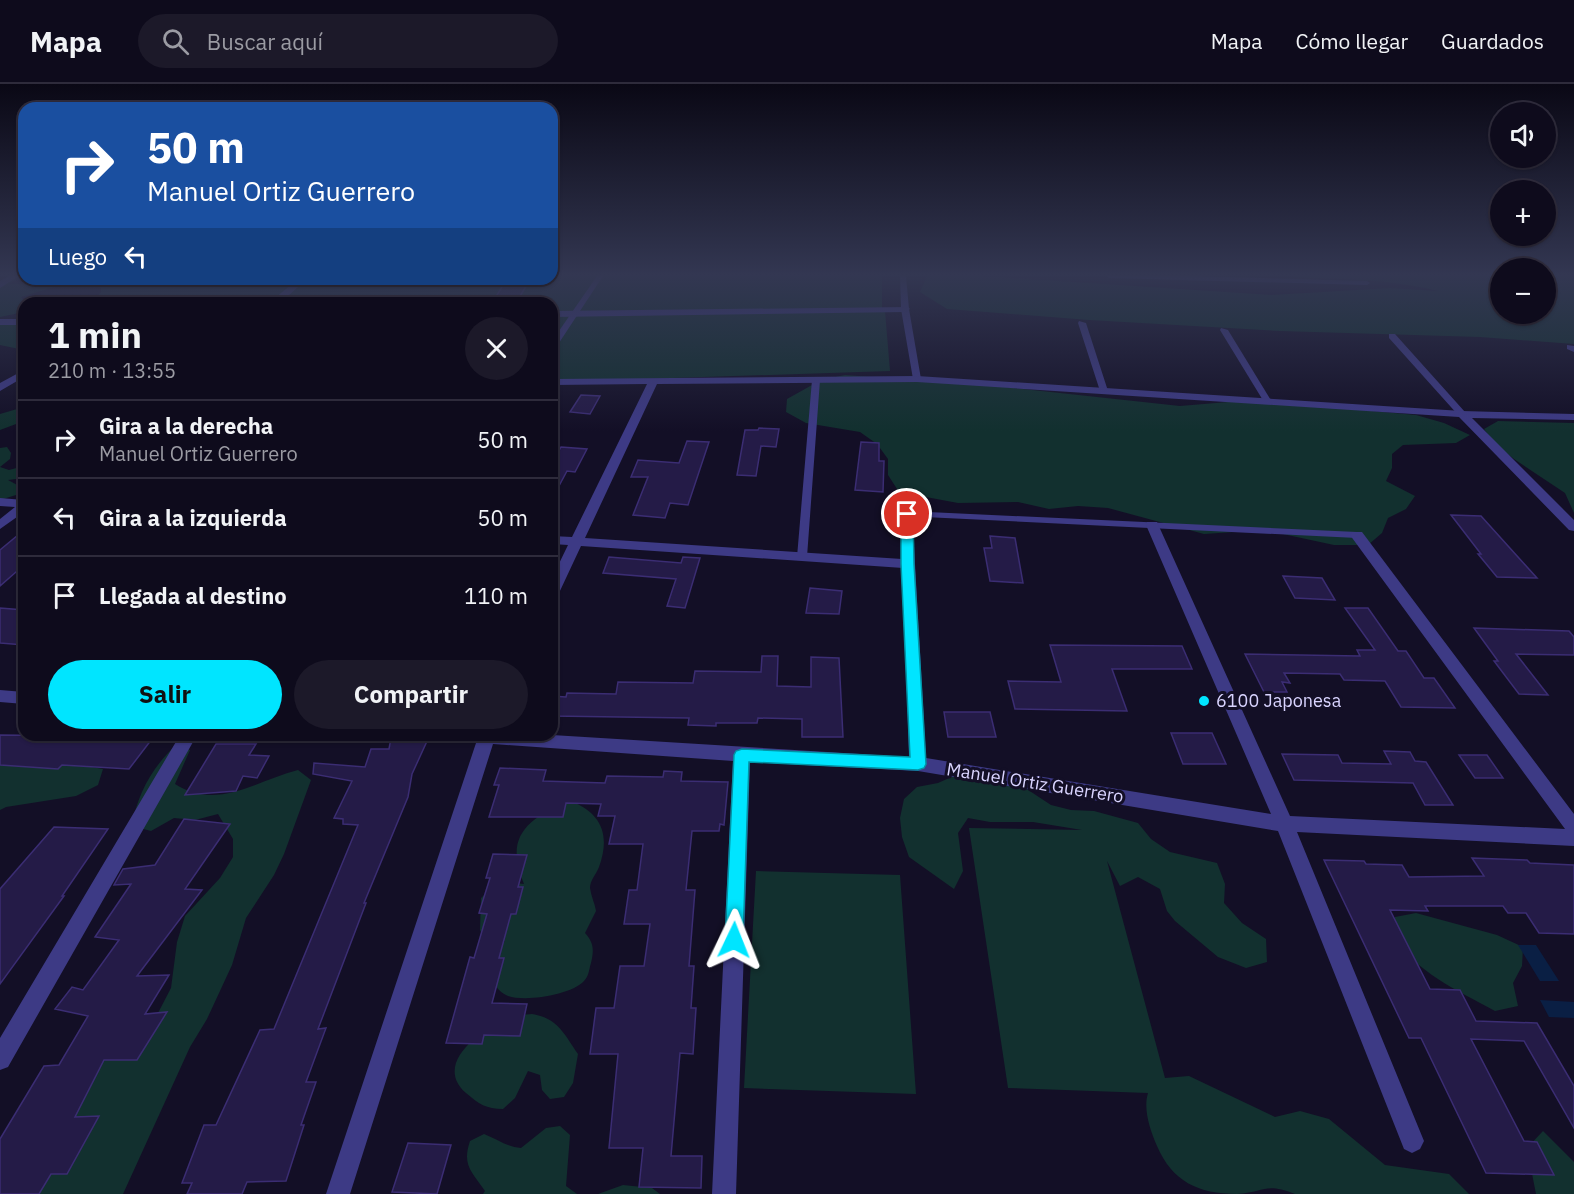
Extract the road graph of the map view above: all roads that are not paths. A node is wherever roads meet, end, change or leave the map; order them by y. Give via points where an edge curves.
1 (908, 328) edge
2 (1084, 328) edge
3 (1224, 330) dead end
4 (1392, 336) dead end
5 (18, 377) edge
6 (917, 379) junction
7 (816, 380) junction
8 (558, 382) edge
9 (653, 382) junction
10 (0, 388) edge
11 (1104, 391) junction
12 (1268, 402) junction
13 (1462, 414) junction
14 (1574, 417) edge
15 (0, 502) edge
16 (18, 504) edge
17 (18, 510) edge
18 (907, 514) joint
19 (0, 525) edge
20 (1152, 525) junction
21 (1574, 527) edge
22 (1357, 535) joint
23 (558, 540) edge
24 (576, 541) junction
25 (802, 556) junction
26 (908, 564) junction
27 (558, 580) edge
28 (0, 696) edge
29 (18, 698) edge
30 (186, 741) edge
31 (485, 741) edge
32 (554, 741) edge
33 (742, 755) junction
34 (918, 764) junction
35 (1284, 824) junction
36 (1574, 828) edge
37 (1574, 838) edge
38 (0, 1059) edge
39 (1412, 1141) dead end
40 (338, 1194) edge
41 (724, 1194) edge

1 - 6 lane
2 - 11 lane
3 - 12 lane
4 - 13 lane
5 - 10 street
6 - 7 street
6 - 11 street
7 - 9 street
7 - 25 lane
8 - 9 street
9 - 24 street
11 - 12 street
12 - 13 street
13 - 14 street
13 - 21 street
15 - 16 street
17 - 19 street
18 - 20 lane
18 - 26 street
20 - 22 lane
20 - 35 street
22 - 36 street
23 - 24 street
24 - 25 street
24 - 27 street
25 - 26 street
26 - 34 street
28 - 29 street
30 - 38 street
31 - 40 street
32 - 33 street, Manuel Ortiz Guerrero
33 - 34 street, Manuel Ortiz Guerrero
33 - 41 street
34 - 35 street, Manuel Ortiz Guerrero
35 - 37 street, Manuel Ortiz Guerrero
35 - 39 street

